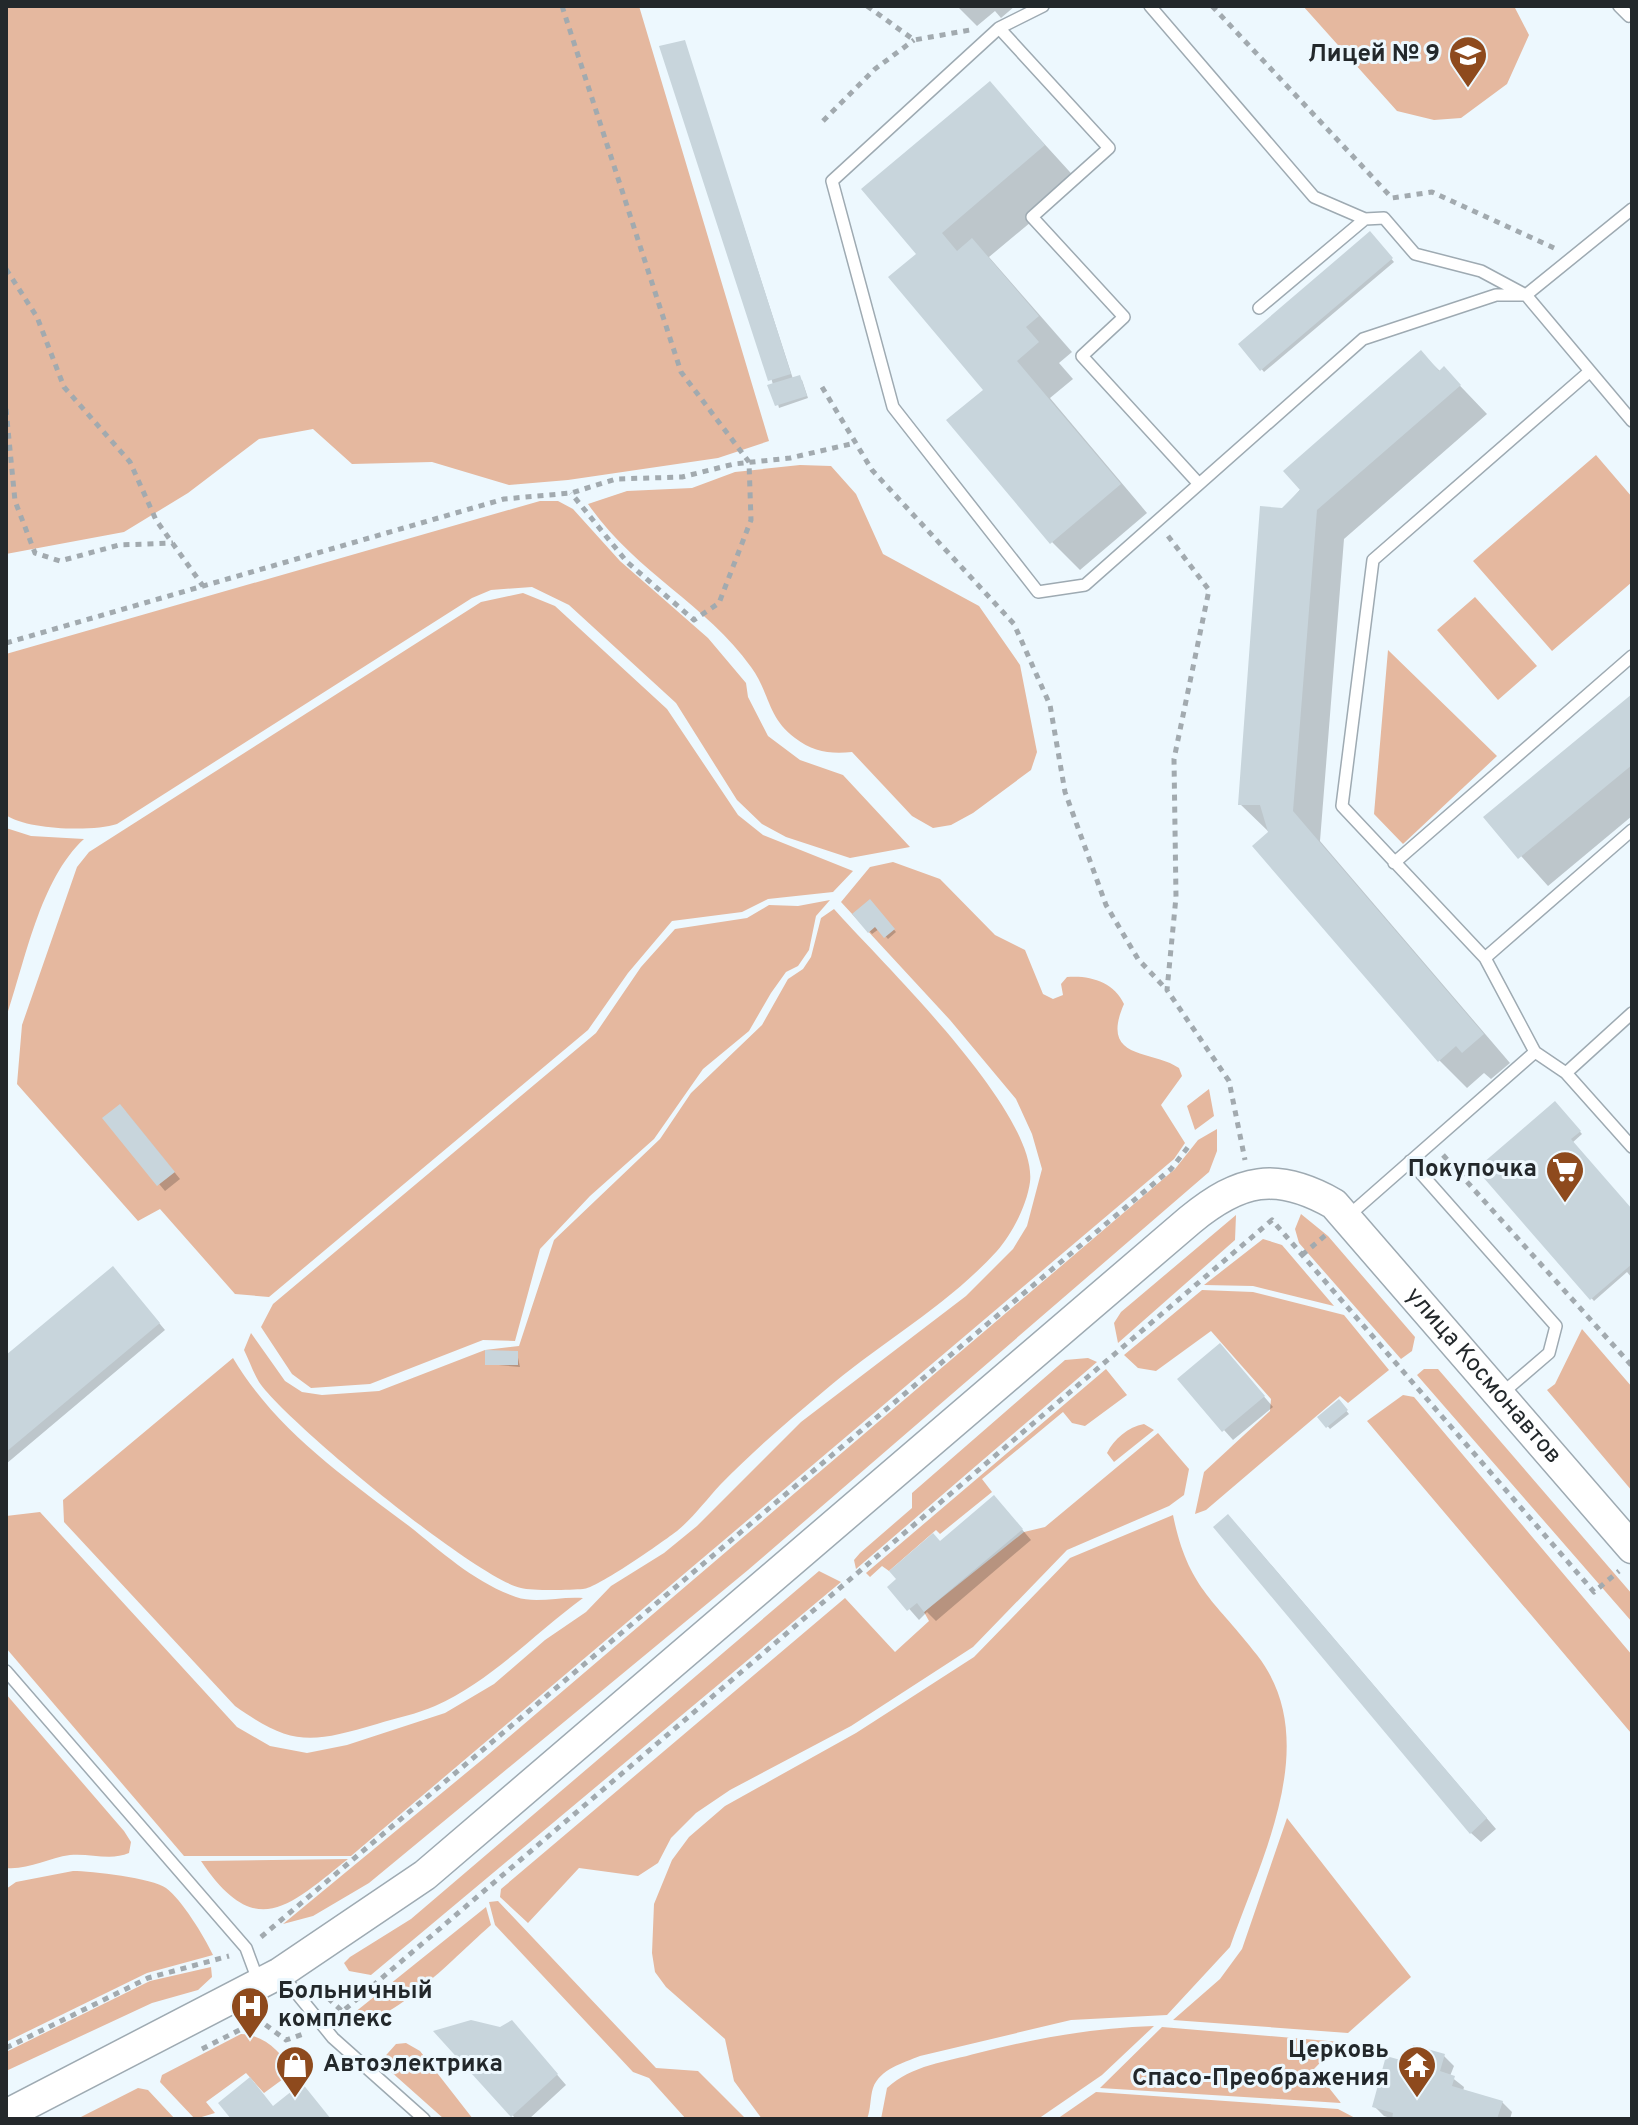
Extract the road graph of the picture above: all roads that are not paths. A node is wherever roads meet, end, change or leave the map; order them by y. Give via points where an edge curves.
1 (1043, 6) edge
2 (1150, 6) edge
3 (1619, 6) edge
4 (1632, 14) edge
5 (999, 28) junction
6 (1632, 209) edge
7 (1365, 219) junction
8 (1526, 295) junction
9 (1259, 308) dead end
10 (1589, 372) junction
11 (1632, 421) edge
12 (1199, 484) junction
13 (1632, 656) edge
14 (1632, 830) edge
15 (1394, 863) junction
16 (1485, 958) junction
17 (1632, 1013) edge
18 (1535, 1052) junction
19 (1566, 1073) junction
20 (1632, 1147) edge
21 (1410, 1161) junction
22 (1340, 1211) junction
23 (1500, 1395) junction
24 (1627, 1558) edge
25 (6, 1671) edge
26 (270, 1978) junction
27 (6, 2115) edge
28 (424, 2119) edge

1 - 5 lane
2 - 7 lane via 1314,197
3 - 4 lane
5 - 12 lane via 1109,148 1032,217 1124,317 1082,356
5 - 12 lane via 832,181 893,407 1038,592 1085,585
6 - 8 lane
7 - 8 lane via 1384,218 1415,254 1481,271
7 - 9 lane
8 - 10 lane
8 - 12 lane via 1496,295 1363,339
10 - 11 lane
10 - 15 lane via 1373,560 1342,806
13 - 15 lane
14 - 16 lane
15 - 16 lane
16 - 18 lane
17 - 19 lane
18 - 19 lane
18 - 21 lane
19 - 20 lane
21 - 22 lane
21 - 23 lane via 1556,1326 1549,1353
22 - 23 main road, улица Космонавтов
22 - 26 main road via 1290,1184 1250,1184 1210,1204 425,1875
23 - 24 main road, улица Космонавтов
25 - 26 lane
26 - 27 main road
26 - 28 lane

